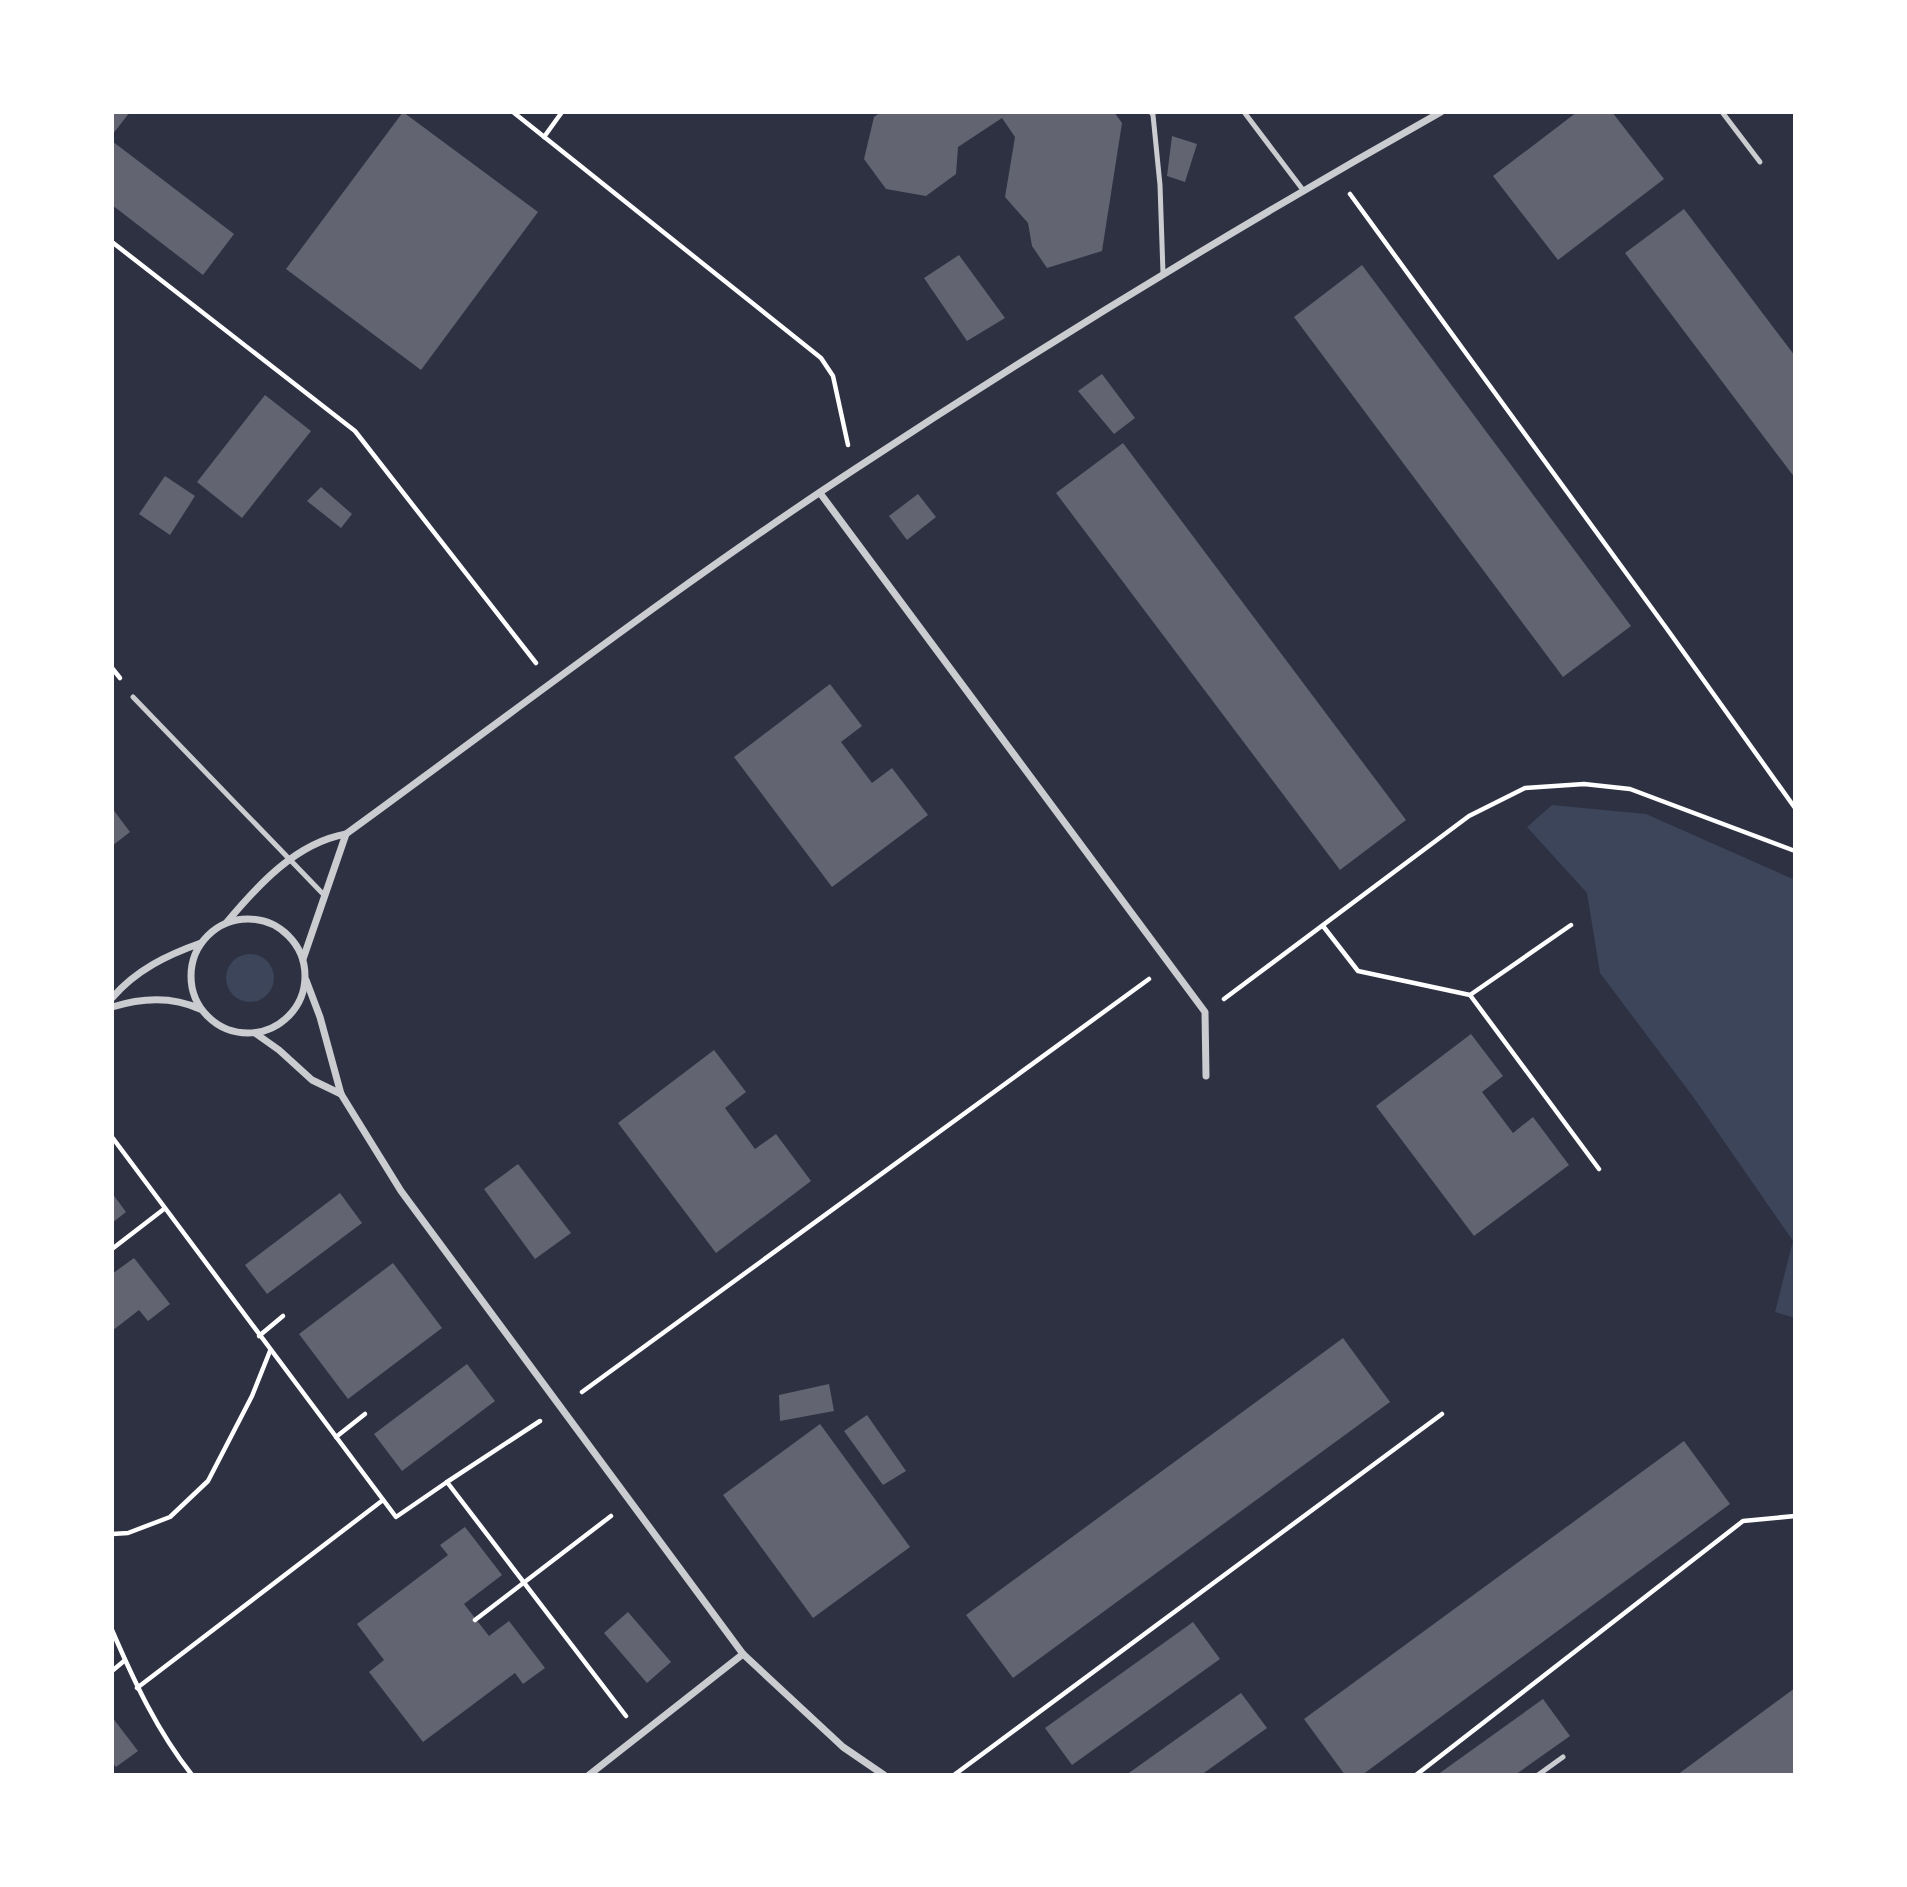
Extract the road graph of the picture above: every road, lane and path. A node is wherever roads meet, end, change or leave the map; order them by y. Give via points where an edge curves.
1 (513, 112) edge
2 (562, 112) edge
3 (1151, 112) edge
4 (1244, 112) edge
5 (1441, 112) edge
6 (1722, 112) edge
7 (544, 137) junction
8 (1759, 162) dead end
9 (1335, 172) junction
10 (1303, 190) junction
11 (112, 242) edge
12 (1163, 273) junction
13 (855, 469) junction
14 (820, 493) junction
15 (551, 684) junction
16 (134, 697) dead end
17 (1795, 808) edge
18 (346, 834) junction
19 (1795, 851) edge
20 (289, 861) junction
21 (324, 895) junction
22 (227, 922) junction
23 (1571, 925) dead end
24 (1323, 926) junction
25 (201, 942) junction
26 (303, 960) junction
27 (1170, 964) junction
28 (306, 980) junction
29 (1469, 995) junction
30 (112, 998) edge
31 (112, 1007) edge
32 (202, 1010) junction
33 (1205, 1012) junction
34 (255, 1033) junction
35 (1206, 1076) dead end
36 (341, 1094) junction
37 (112, 1137) edge
38 (1599, 1169) dead end
39 (164, 1209) junction
40 (112, 1249) edge
41 (283, 1316) dead end
42 (259, 1336) junction
43 (270, 1351) junction
44 (561, 1407) junction
45 (365, 1414) dead end
46 (1442, 1415) dead end
47 (335, 1437) junction
48 (447, 1482) junction
49 (383, 1500) junction
50 (630, 1501) junction
51 (1795, 1516) edge
52 (112, 1534) edge
53 (523, 1582) junction
54 (475, 1620) dead end
55 (112, 1630) edge
56 (743, 1654) junction
57 (124, 1661) junction
58 (112, 1671) edge
59 (137, 1688) junction
60 (640, 1735) junction
61 (1563, 1757) dead end
62 (192, 1775) edge
63 (589, 1775) edge
64 (884, 1775) edge
65 (954, 1775) edge
66 (1416, 1775) edge
67 (1538, 1775) edge

1 - 7 path
2 - 7 path
3 - 12 lane via 1160,185
4 - 10 lane
5 - 9 street
6 - 8 lane
7 - 13 path via 821,358 833,376
9 - 10 street
9 - 17 path
10 - 12 street
11 - 15 path via 355,431
12 - 13 street
13 - 14 street
14 - 15 street
14 - 27 street
15 - 18 street
16 - 20 lane
18 - 20 street via 327,838
18 - 21 street
19 - 24 path via 1630,789 1584,784 1525,788 1469,816
20 - 21 lane
20 - 22 street via 261,883
21 - 26 street
22 - 25 street
22 - 26 street via 250,918 271,922 290,936
23 - 29 path
24 - 29 path via 1358,971
24 - 33 path
25 - 30 street via 167,955
25 - 32 street via 194,956 191,984
26 - 28 street
27 - 33 street
27 - 44 path
28 - 34 street via 288,1018
28 - 36 street
29 - 38 path
31 - 32 street via 157,1000 185,1002
32 - 34 street via 232,1032
33 - 35 street
34 - 36 street via 312,1080
36 - 44 street via 401,1191
37 - 39 path
39 - 40 path
39 - 42 path
41 - 42 path
42 - 43 path
43 - 47 path
43 - 52 path via 208,1481 170,1517 128,1533
44 - 48 path
44 - 50 street
45 - 47 path
46 - 65 path
47 - 49 path
48 - 49 path via 396,1517
48 - 53 path
49 - 59 path
50 - 53 path
50 - 56 street
51 - 66 path via 1743,1521
53 - 54 path
53 - 60 path
55 - 57 path
56 - 60 street
56 - 64 street via 843,1747
57 - 58 path
57 - 59 path
59 - 62 path
60 - 63 street
61 - 67 lane

